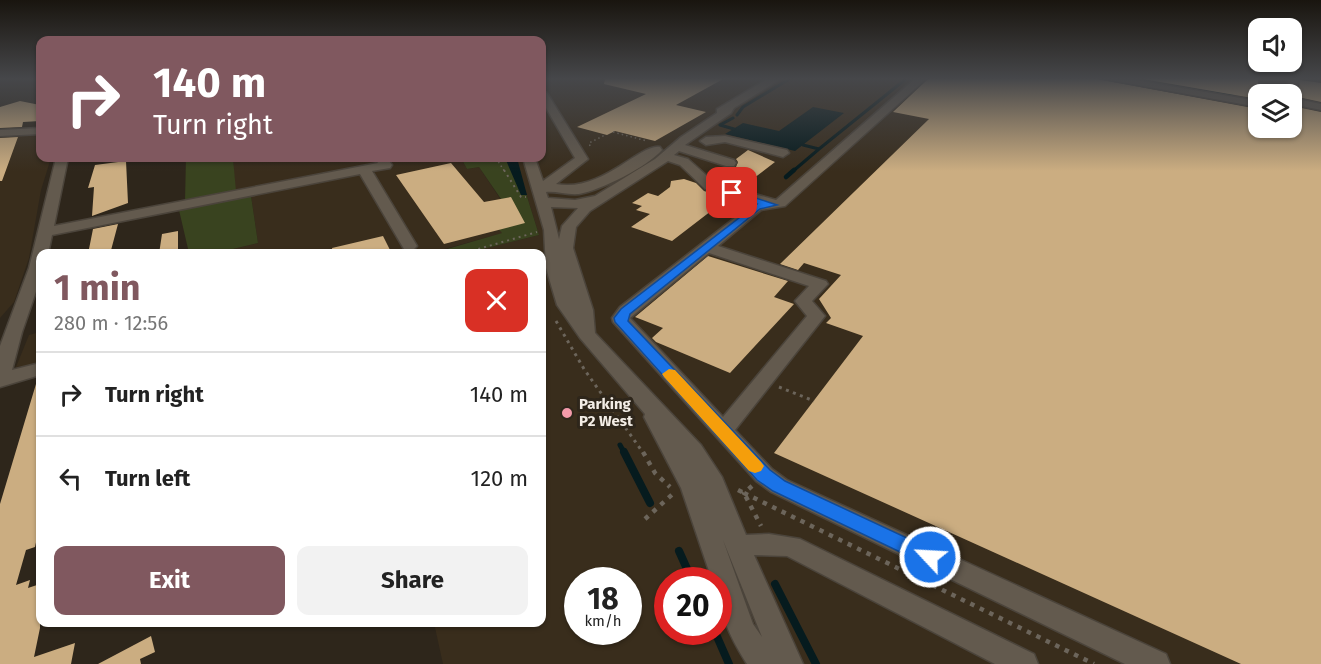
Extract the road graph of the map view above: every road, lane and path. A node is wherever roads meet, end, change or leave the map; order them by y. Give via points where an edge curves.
1 (552, 109) edge
2 (723, 109) edge
3 (728, 109) edge
4 (887, 109) edge
5 (1302, 111) edge
6 (1321, 114) edge
7 (36, 131) edge
8 (613, 132) dead end
9 (0, 133) edge
10 (689, 136) junction
11 (706, 141) junction
12 (651, 142) dead end
13 (677, 146) junction
14 (742, 150) dead end
15 (783, 153) dead end
16 (666, 156) junction
17 (61, 162) edge
18 (384, 162) edge
19 (499, 162) edge
20 (530, 162) edge
21 (730, 163) dead end
22 (363, 169) junction
23 (541, 191) junction
24 (602, 197) junction
25 (772, 205) junction
26 (542, 231) dead end
27 (45, 232) junction
28 (409, 246) dead end
29 (707, 247) junction
30 (41, 249) edge
31 (479, 249) edge
32 (36, 270) edge
33 (554, 318) dead end
34 (6, 332) edge
35 (586, 334) junction
36 (36, 370) edge
37 (0, 380) edge
38 (772, 384) dead end
39 (814, 401) dead end
40 (723, 431) junction
41 (734, 488) dead end
42 (744, 493) junction
43 (716, 518) junction
44 (645, 519) dead end
45 (765, 536) dead end
46 (739, 546) junction
47 (764, 664) edge
48 (789, 664) edge
49 (1024, 664) edge
50 (1094, 664) edge
51 (1156, 664) edge

1 - 23 street via 582,159
2 - 23 street via 598,184 581,190
3 - 10 street
4 - 25 street via 780,203
5 - 6 street
7 - 9 street
8 - 12 path
10 - 11 street
10 - 13 street
11 - 14 street
11 - 15 street via 725,139
13 - 16 street
13 - 21 street
16 - 24 street
16 - 25 street via 684,162 711,186
17 - 27 street
18 - 22 street via 386,165
19 - 23 path via 521,197
20 - 23 street
22 - 27 street
22 - 28 street
23 - 24 street via 566,205
23 - 35 street via 552,230 554,268 566,305
24 - 35 street via 576,217 566,236 565,248 584,310
25 - 29 street via 757,207
26 - 31 path
27 - 30 street
29 - 40 street via 621,318 621,322
29 - 40 street via 820,284 803,302 816,316
32 - 34 street
33 - 44 path via 588,379 640,446 656,477 676,491
34 - 37 street
35 - 43 street via 648,404 693,488
36 - 37 street
38 - 39 path
40 - 51 street via 779,486
41 - 42 path
42 - 45 path
42 - 50 path
43 - 46 street
43 - 47 street via 742,631
46 - 48 street
46 - 49 street via 790,546

